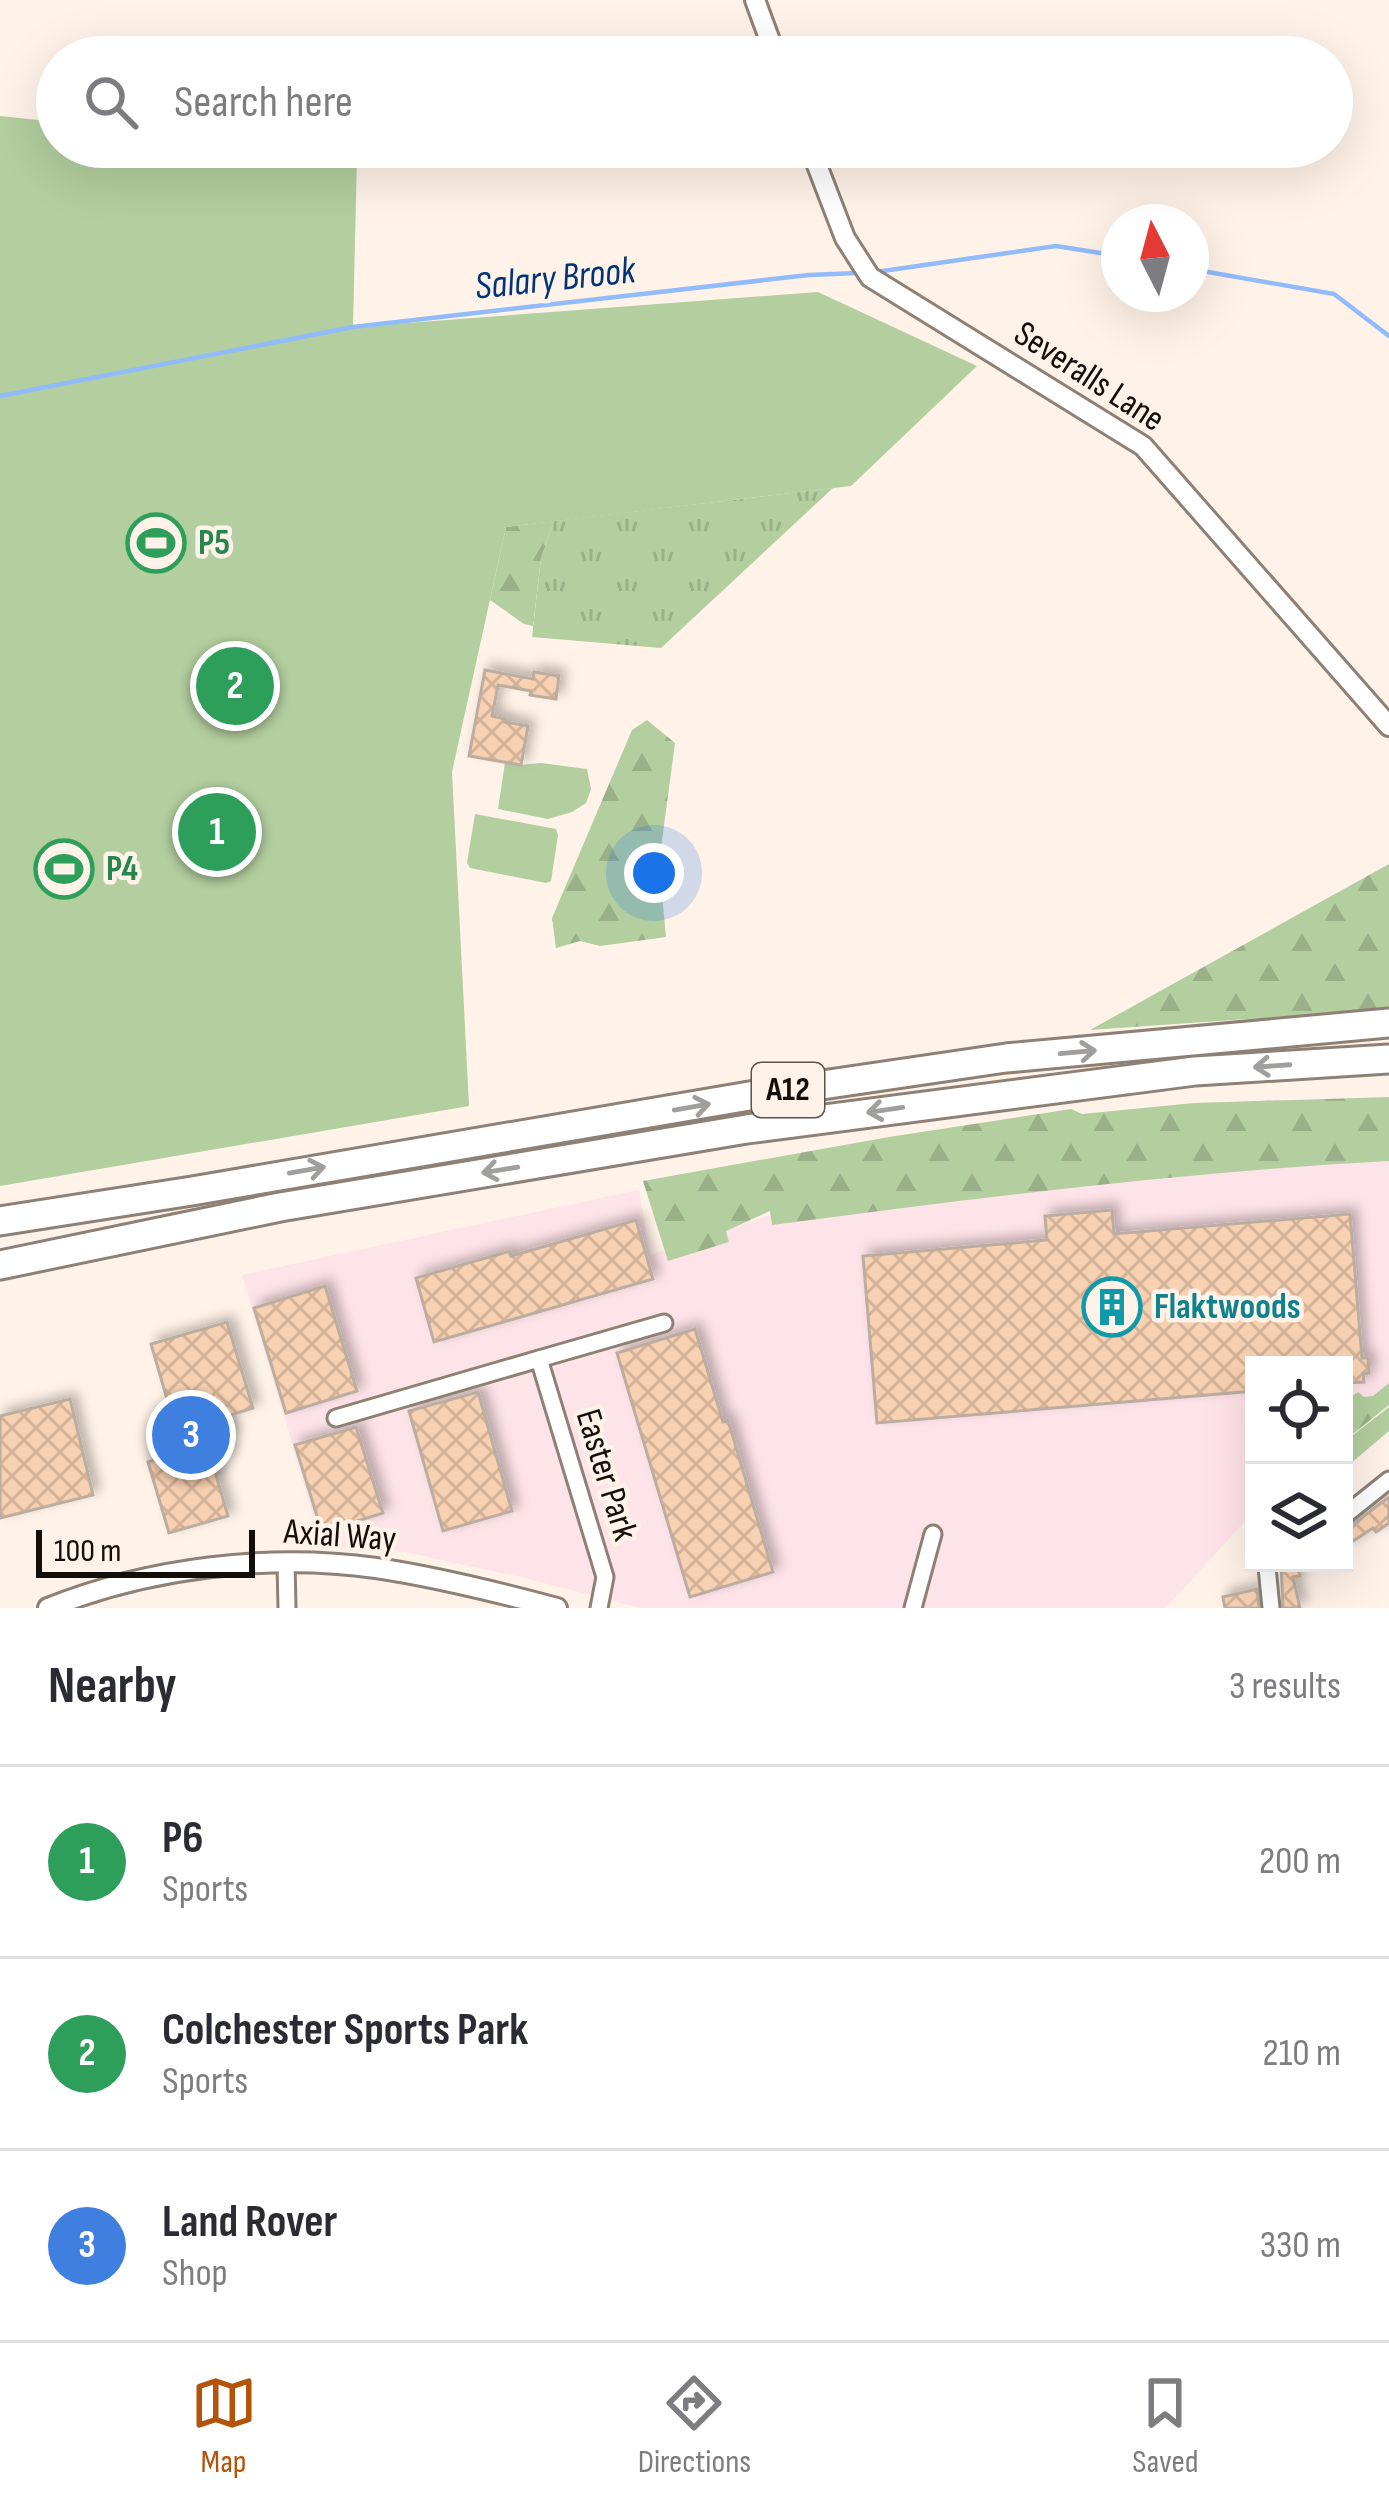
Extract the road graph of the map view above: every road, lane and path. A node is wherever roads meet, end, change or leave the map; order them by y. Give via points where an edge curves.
1 (755, 0) edge
2 (768, 36) edge
3 (818, 168) edge
4 (1389, 726) edge
5 (1389, 1023) edge
6 (1389, 1058) edge
7 (192, 1191) junction
8 (280, 1207) junction
9 (0, 1221) edge
10 (0, 1237) edge
11 (0, 1265) edge
12 (0, 1285) edge
13 (664, 1323) dead end
14 (539, 1359) junction
15 (336, 1418) dead end
16 (1389, 1480) edge
17 (1353, 1509) edge
18 (933, 1534) dead end
19 (286, 1563) junction
20 (1267, 1572) edge
21 (48, 1608) edge
22 (287, 1608) edge
23 (557, 1608) edge
24 (599, 1608) edge
25 (913, 1608) edge
26 (1271, 1608) edge

1 - 2 street
3 - 4 street, Severalls Lane via 870,277 1143,446
7 -> 5 highway, A12 via 1006,1058
6 -> 8 highway, A12 via 988,1096
7 - 9 highway, A12
7 - 10 highway, A12
8 - 11 highway, A12
8 - 12 highway, A12
13 - 14 street
14 - 15 street
14 - 24 street, Easter Park via 605,1577
16 - 17 street
18 - 25 street
19 - 21 street, Axial Way via 170,1575
19 - 22 street
19 - 23 street, Axial Way via 372,1568
20 - 26 street

